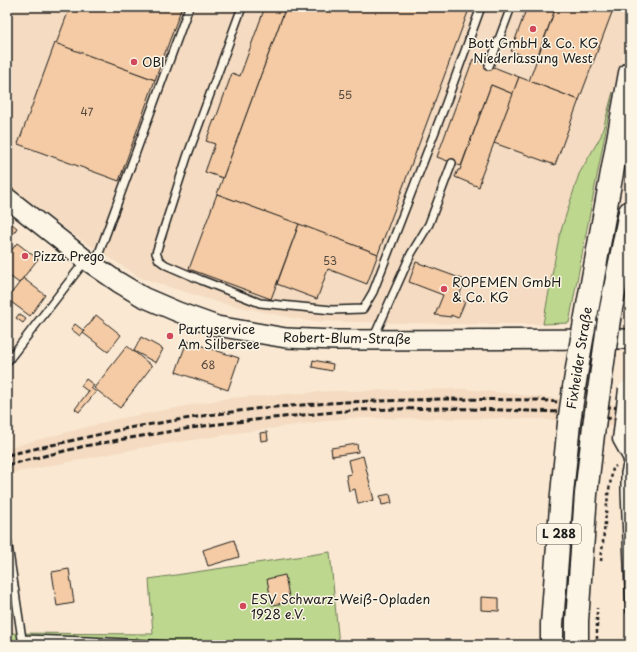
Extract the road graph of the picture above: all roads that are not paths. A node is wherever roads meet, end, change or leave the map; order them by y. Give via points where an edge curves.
1 (189, 7) edge
2 (242, 7) edge
3 (481, 7) edge
4 (511, 7) edge
5 (489, 66) dead end
6 (630, 74) edge
7 (452, 163) dead end
8 (7, 198) edge
9 (630, 212) edge
10 (90, 263) junction
11 (372, 339) junction
12 (630, 339) edge
13 (7, 362) edge
14 (628, 386) edge
15 (630, 456) edge
16 (7, 539) edge
17 (630, 611) edge
18 (164, 645) edge
19 (552, 645) edge
20 (577, 645) edge

1 - 10 lane
2 - 3 lane via 187,158 156,253 166,266 260,303 332,310 363,309 373,292
4 - 5 lane
6 - 19 highway, Fixheider Straße / L 288, bridge via 569,424
7 - 11 lane via 429,224 411,254
8 - 10 main road, Robert-Blum-Straße
9 - 20 highway, Fixheider Straße / L 288, bridge via 609,319 594,426 586,494
10 - 11 main road, Robert-Blum-Straße via 143,296 217,326 286,338
10 - 13 lane
11 - 12 main road, Robert-Blum-Straße
14 - 15 street, bridge via 620,439
15 - 17 lane via 625,473
16 - 18 lane via 22,639

